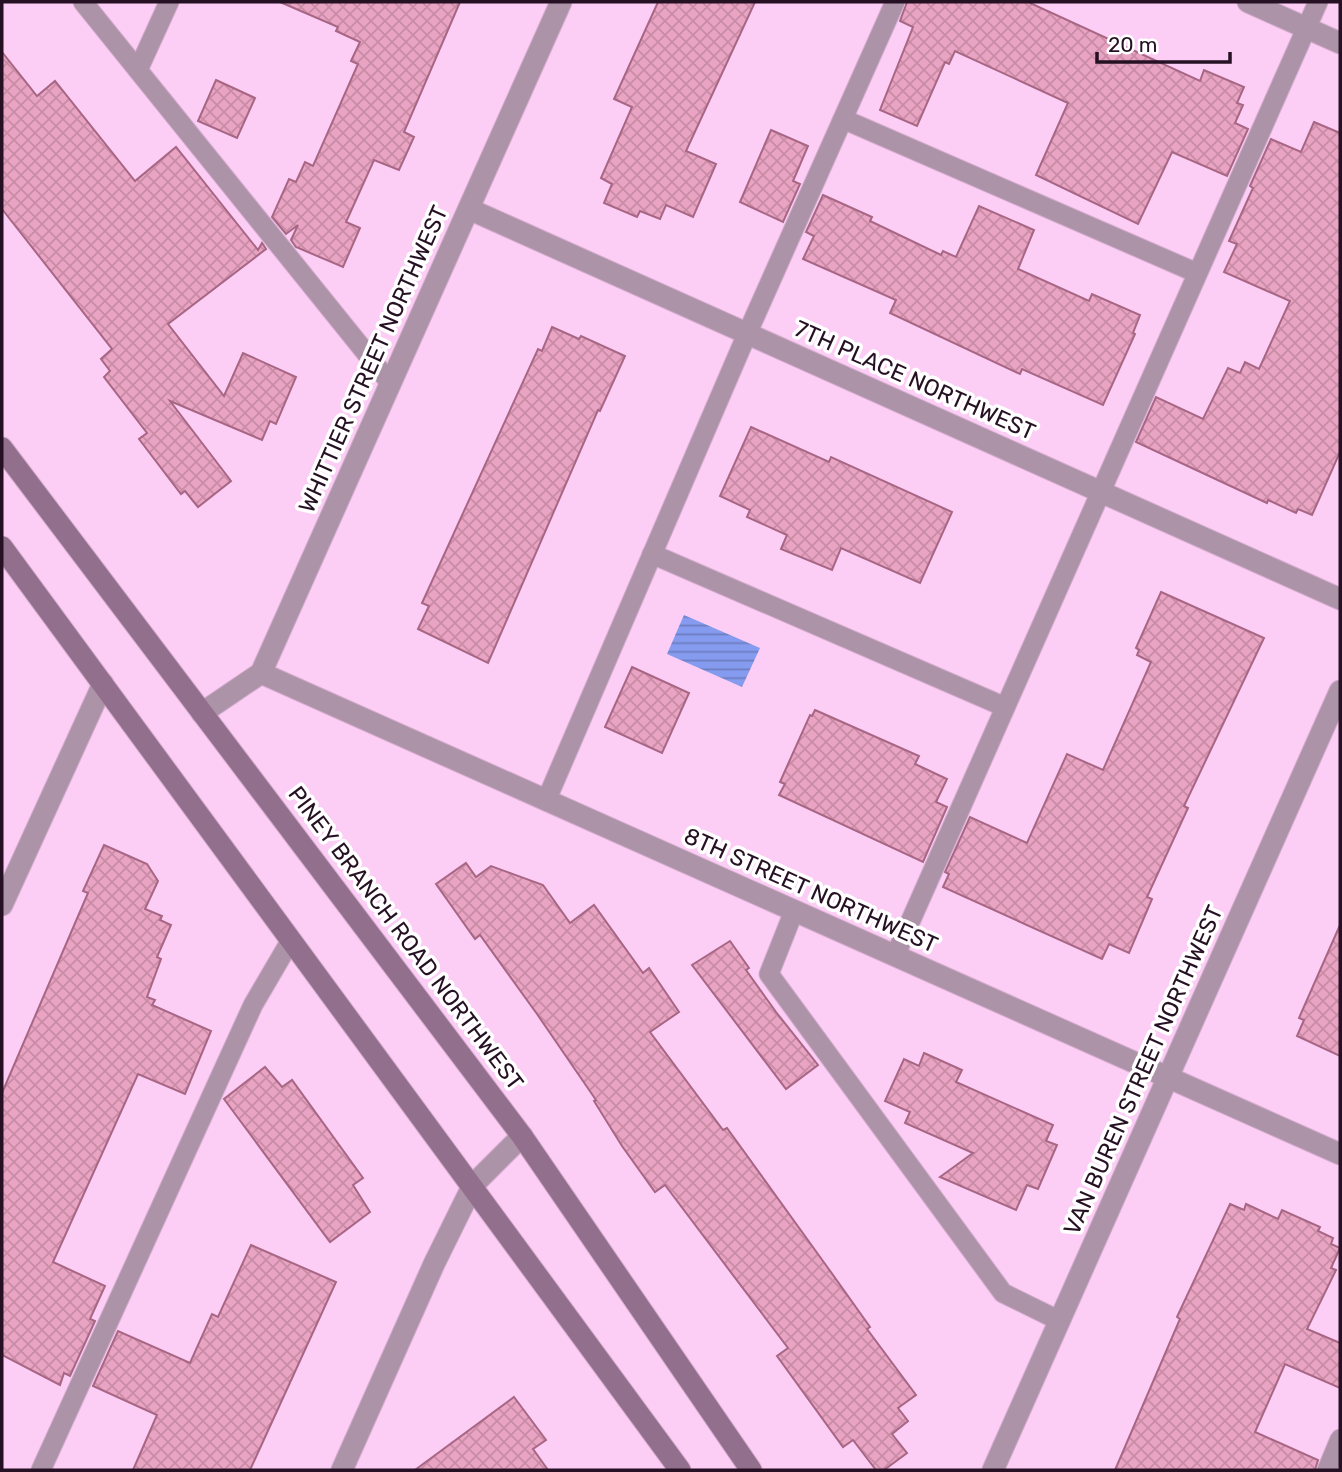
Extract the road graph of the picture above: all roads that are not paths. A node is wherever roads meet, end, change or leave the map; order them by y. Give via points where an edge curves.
1 (83, 2) edge
2 (169, 2) edge
3 (561, 2) edge
4 (895, 2) edge
5 (1248, 2) edge
6 (1318, 2) edge
7 (1306, 28) junction
8 (1340, 43) edge
9 (138, 70) junction
10 (843, 119) junction
11 (469, 209) junction
12 (1197, 273) junction
13 (747, 334) junction
14 (391, 384) junction
15 (2, 448) edge
16 (1101, 491) junction
17 (2, 547) edge
18 (652, 554) junction
19 (1340, 598) edge
20 (261, 673) junction
21 (103, 684) junction
22 (1340, 691) edge
23 (1004, 708) junction
24 (202, 713) junction
25 (546, 801) junction
26 (2, 905) edge
27 (794, 911) junction
28 (291, 940) junction
29 (895, 956) junction
30 (1168, 1077) junction
31 (522, 1136) junction
32 (1340, 1154) edge
33 (473, 1185) junction
34 (1060, 1321) junction
35 (1340, 1439) edge
36 (41, 1470) edge
37 (342, 1470) edge
38 (680, 1470) edge
39 (751, 1470) edge
40 (993, 1470) edge
41 (1327, 1470) edge

1 - 9 lane
2 - 9 lane
3 - 11 street, WHITTIER STREET NORTHWEST
4 - 10 lane
5 - 7 street
6 - 7 lane
7 - 8 street
7 - 12 lane
9 - 14 lane
10 - 12 lane
10 - 13 lane
11 - 13 street, 7TH PLACE NORTHWEST
11 - 14 street, WHITTIER STREET NORTHWEST
12 - 16 lane
13 - 16 street, 7TH PLACE NORTHWEST
13 - 18 lane
14 - 20 street, WHITTIER STREET NORTHWEST
15 - 24 main road, PINEY BRANCH ROAD NORTHWEST
16 - 19 street, 7TH PLACE NORTHWEST
16 - 23 lane
17 - 21 main road
18 - 23 lane
18 - 25 lane
20 - 24 street
20 - 25 street, 8TH STREET NORTHWEST
21 - 26 street
21 - 28 main road
22 - 30 street, VAN BUREN STREET NORTHWEST
23 - 29 lane
24 - 31 main road, PINEY BRANCH ROAD NORTHWEST
25 - 27 street, 8TH STREET NORTHWEST
27 - 29 street, 8TH STREET NORTHWEST
27 - 34 lane via 769,974 1003,1293
28 - 33 main road
28 - 36 lane via 253,1006
29 - 30 street, 8TH STREET NORTHWEST
30 - 32 street, 8TH STREET NORTHWEST
30 - 34 street, VAN BUREN STREET NORTHWEST
31 - 33 street
31 - 39 main road, PINEY BRANCH ROAD NORTHWEST
33 - 37 street
33 - 38 main road
34 - 40 street, VAN BUREN STREET NORTHWEST
35 - 41 lane

